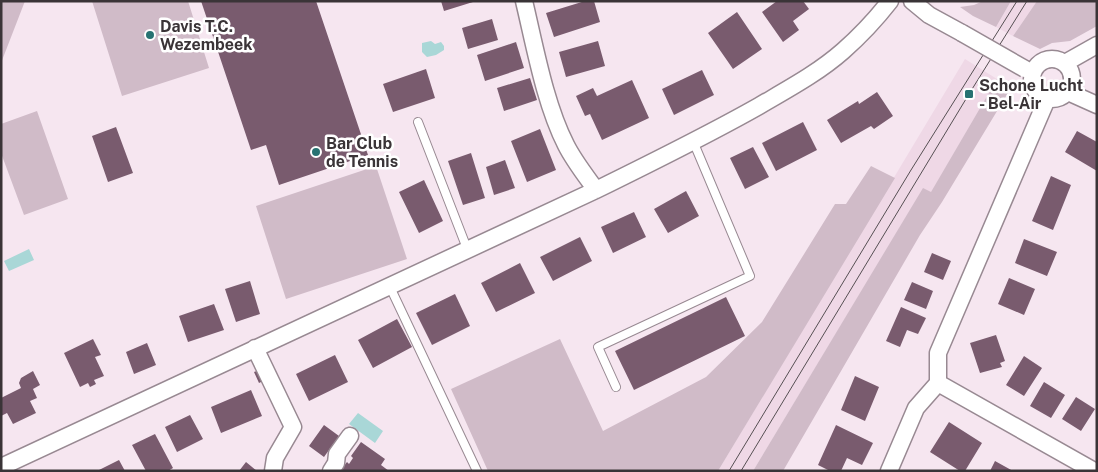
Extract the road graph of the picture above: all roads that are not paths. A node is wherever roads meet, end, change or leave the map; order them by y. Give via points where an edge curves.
1 (524, 1) edge
2 (890, 1) edge
3 (912, 1) edge
4 (1097, 45) edge
5 (1064, 64) junction
6 (1029, 72) junction
7 (1068, 92) junction
8 (1047, 99) junction
9 (1097, 105) edge
10 (418, 122) dead end
11 (694, 141) junction
12 (596, 190) junction
13 (468, 251) junction
14 (390, 287) junction
15 (255, 348) junction
16 (938, 383) junction
17 (616, 387) dead end
18 (350, 436) dead end
19 (1, 467) edge
20 (273, 471) edge
21 (331, 471) edge
22 (477, 471) edge
23 (889, 471) edge
24 (1094, 471) edge

1 - 12 street via 561,132
2 - 11 street via 861,34 818,70
3 - 6 street, bridge
4 - 5 street
5 - 6 street via 1050,60
5 - 7 street via 1072,77
6 - 8 street via 1035,89
7 - 8 street via 1062,97
7 - 9 street
8 - 16 street via 938,353
10 - 13 lane
11 - 12 street
11 - 17 lane via 750,276 598,347
12 - 13 street
13 - 14 street
14 - 15 street
14 - 22 lane
15 - 19 street
15 - 20 street via 293,427 275,458
16 - 23 street via 916,408
16 - 24 street
18 - 21 street via 337,454

